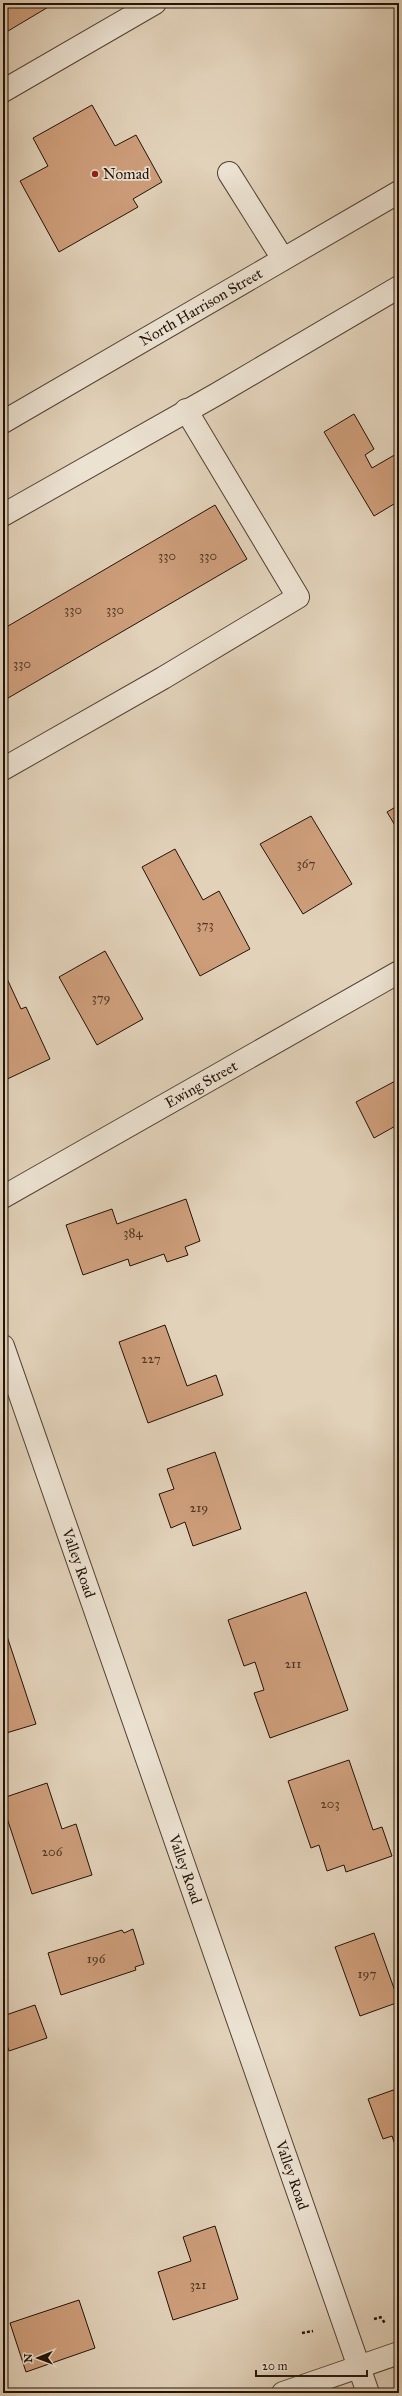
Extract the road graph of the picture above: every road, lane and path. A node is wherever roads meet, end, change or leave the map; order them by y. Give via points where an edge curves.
1 (155, 3) edge
2 (3, 91) edge
3 (229, 172) dead end
4 (399, 192) edge
5 (282, 259) junction
6 (399, 287) edge
7 (186, 410) junction
8 (3, 422) edge
9 (3, 515) edge
10 (3, 769) edge
11 (399, 972) edge
12 (3, 1197) edge
13 (3, 1346) edge
14 (374, 2319) dead end
15 (385, 2324) dead end
16 (313, 2331) dead end
17 (302, 2333) dead end
18 (399, 2353) edge
19 (359, 2367) junction
20 (283, 2393) edge
21 (368, 2393) edge

1 - 2 street
3 - 5 street
4 - 5 street, North Harrison Street
5 - 8 street, North Harrison Street
6 - 7 street
7 - 9 street
7 - 10 street via 298,597
11 - 12 street, Ewing Street
13 - 19 street, Valley Road
14 - 15 path via 382,2318
16 - 17 path
18 - 19 street
19 - 20 street
19 - 21 street, Valley Road

